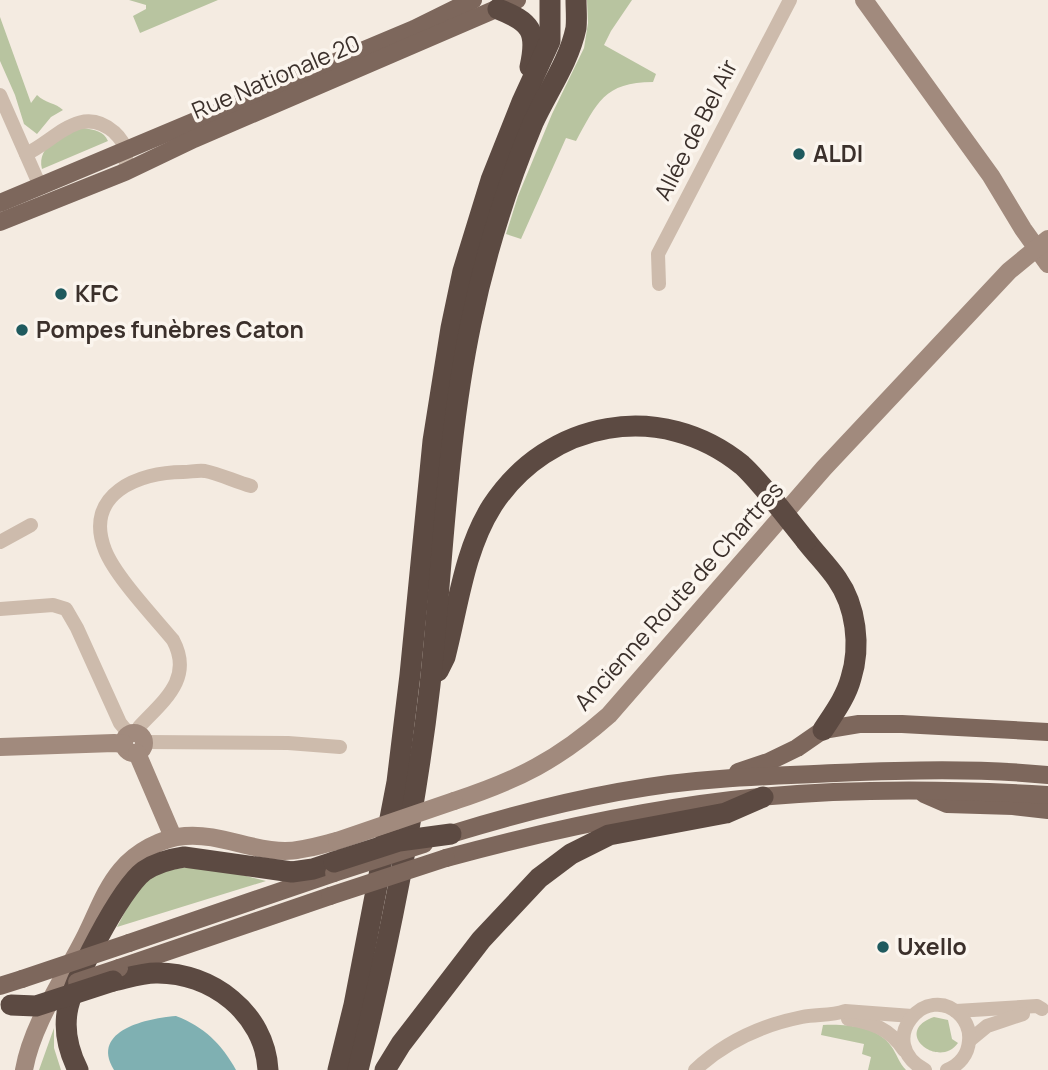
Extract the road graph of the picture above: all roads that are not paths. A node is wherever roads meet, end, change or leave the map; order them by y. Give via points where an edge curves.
1 (473, 0) edge
2 (550, 0) edge
3 (576, 0) edge
4 (790, 0) edge
5 (864, 0) edge
6 (507, 4) edge
7 (0, 95) edge
8 (522, 102) junction
9 (127, 149) junction
10 (26, 154) junction
11 (125, 172) junction
12 (40, 186) junction
13 (8, 200) edge
14 (0, 222) edge
15 (1042, 244) edge
16 (1048, 264) edge
17 (659, 284) dead end
18 (251, 486) dead end
19 (31, 525) dead end
20 (0, 542) edge
21 (0, 609) edge
22 (430, 685) junction
23 (823, 730) junction
24 (1048, 732) edge
25 (135, 741) junction
26 (0, 747) edge
27 (341, 747) dead end
28 (1048, 775) edge
29 (719, 779) junction
30 (914, 790) junction
31 (1048, 795) edge
32 (763, 797) junction
33 (1048, 810) edge
34 (450, 834) joint
35 (173, 838) junction
36 (335, 859) junction
37 (116, 974) junction
38 (0, 986) edge
39 (5, 1007) edge
40 (1045, 1008) edge
41 (956, 1011) junction
42 (837, 1014) junction
43 (912, 1016) junction
44 (970, 1040) junction
45 (905, 1051) junction
46 (920, 1068) edge
47 (951, 1069) edge
48 (24, 1070) edge
49 (78, 1070) edge
50 (268, 1070) edge
51 (338, 1070) edge
52 (358, 1070) edge
53 (384, 1070) edge
54 (695, 1070) edge

1 - 9 main road, Rue Nationale 20
2 - 8 highway via 550,41
3 - 22 highway via 576,27 533,123 499,216 473,315 458,390
4 - 17 street, Allée de Bel Air via 658,254
5 - 15 main road
6 - 8 highway via 525,22 534,44
6 - 11 main road, Rue Nationale 20
7 - 10 street
8 - 51 highway via 491,180 451,328 433,441 397,782
9 - 10 street via 107,126 86,122 59,131
9 - 11 street
9 - 12 main road, Rue Nationale 20
10 - 12 street
11 - 14 main road, Rue Nationale 20
12 - 13 main road, Rue Nationale 20
15 - 16 main road
15 - 36 main road, Ancienne Route de Chartres, bridge via 1009,271 824,468 609,715 580,741 518,778 454,801
18 - 25 street via 204,471 156,473 125,485 103,512 106,553 173,640 180,657 173,690 139,727
19 - 20 street
21 - 25 street via 53,605 66,609 120,723
22 - 23 highway, bridge via 445,657 474,539 513,480 582,433 661,427 717,448 743,466 838,580 855,625 856,651 842,701
22 - 52 highway via 398,893
23 - 24 main road via 902,724
23 - 29 main road via 768,762
25 - 26 main road
25 - 27 street
25 - 35 main road
28 - 29 main road via 936,769
29 - 34 main road via 573,801
30 - 31 main road
30 - 32 main road
30 - 33 main road via 947,804
32 - 37 main road, bridge via 548,831 446,858
32 - 53 highway via 726,813 609,835 571,854 538,878 481,940
34 - 36 highway, bridge via 399,841
35 - 36 main road, Ancienne Route de Chartres via 205,836 285,851 307,849
35 - 48 main road, Ancienne Route de Chartres via 144,850 113,880 35,1034
36 - 38 main road, bridge via 129,943
36 - 49 highway via 292,872 184,857 145,870 118,903 67,1009 68,1046
37 - 39 highway, bridge via 36,1006
37 - 50 highway via 173,974 213,985 257,1028
40 - 41 street
40 - 44 street via 987,1026
41 - 43 street via 928,1006
41 - 44 street via 964,1019
42 - 43 street
42 - 45 street via 887,1031
42 - 54 street via 805,1016 761,1028
43 - 45 street via 903,1032
44 - 47 street via 962,1060
45 - 46 street

